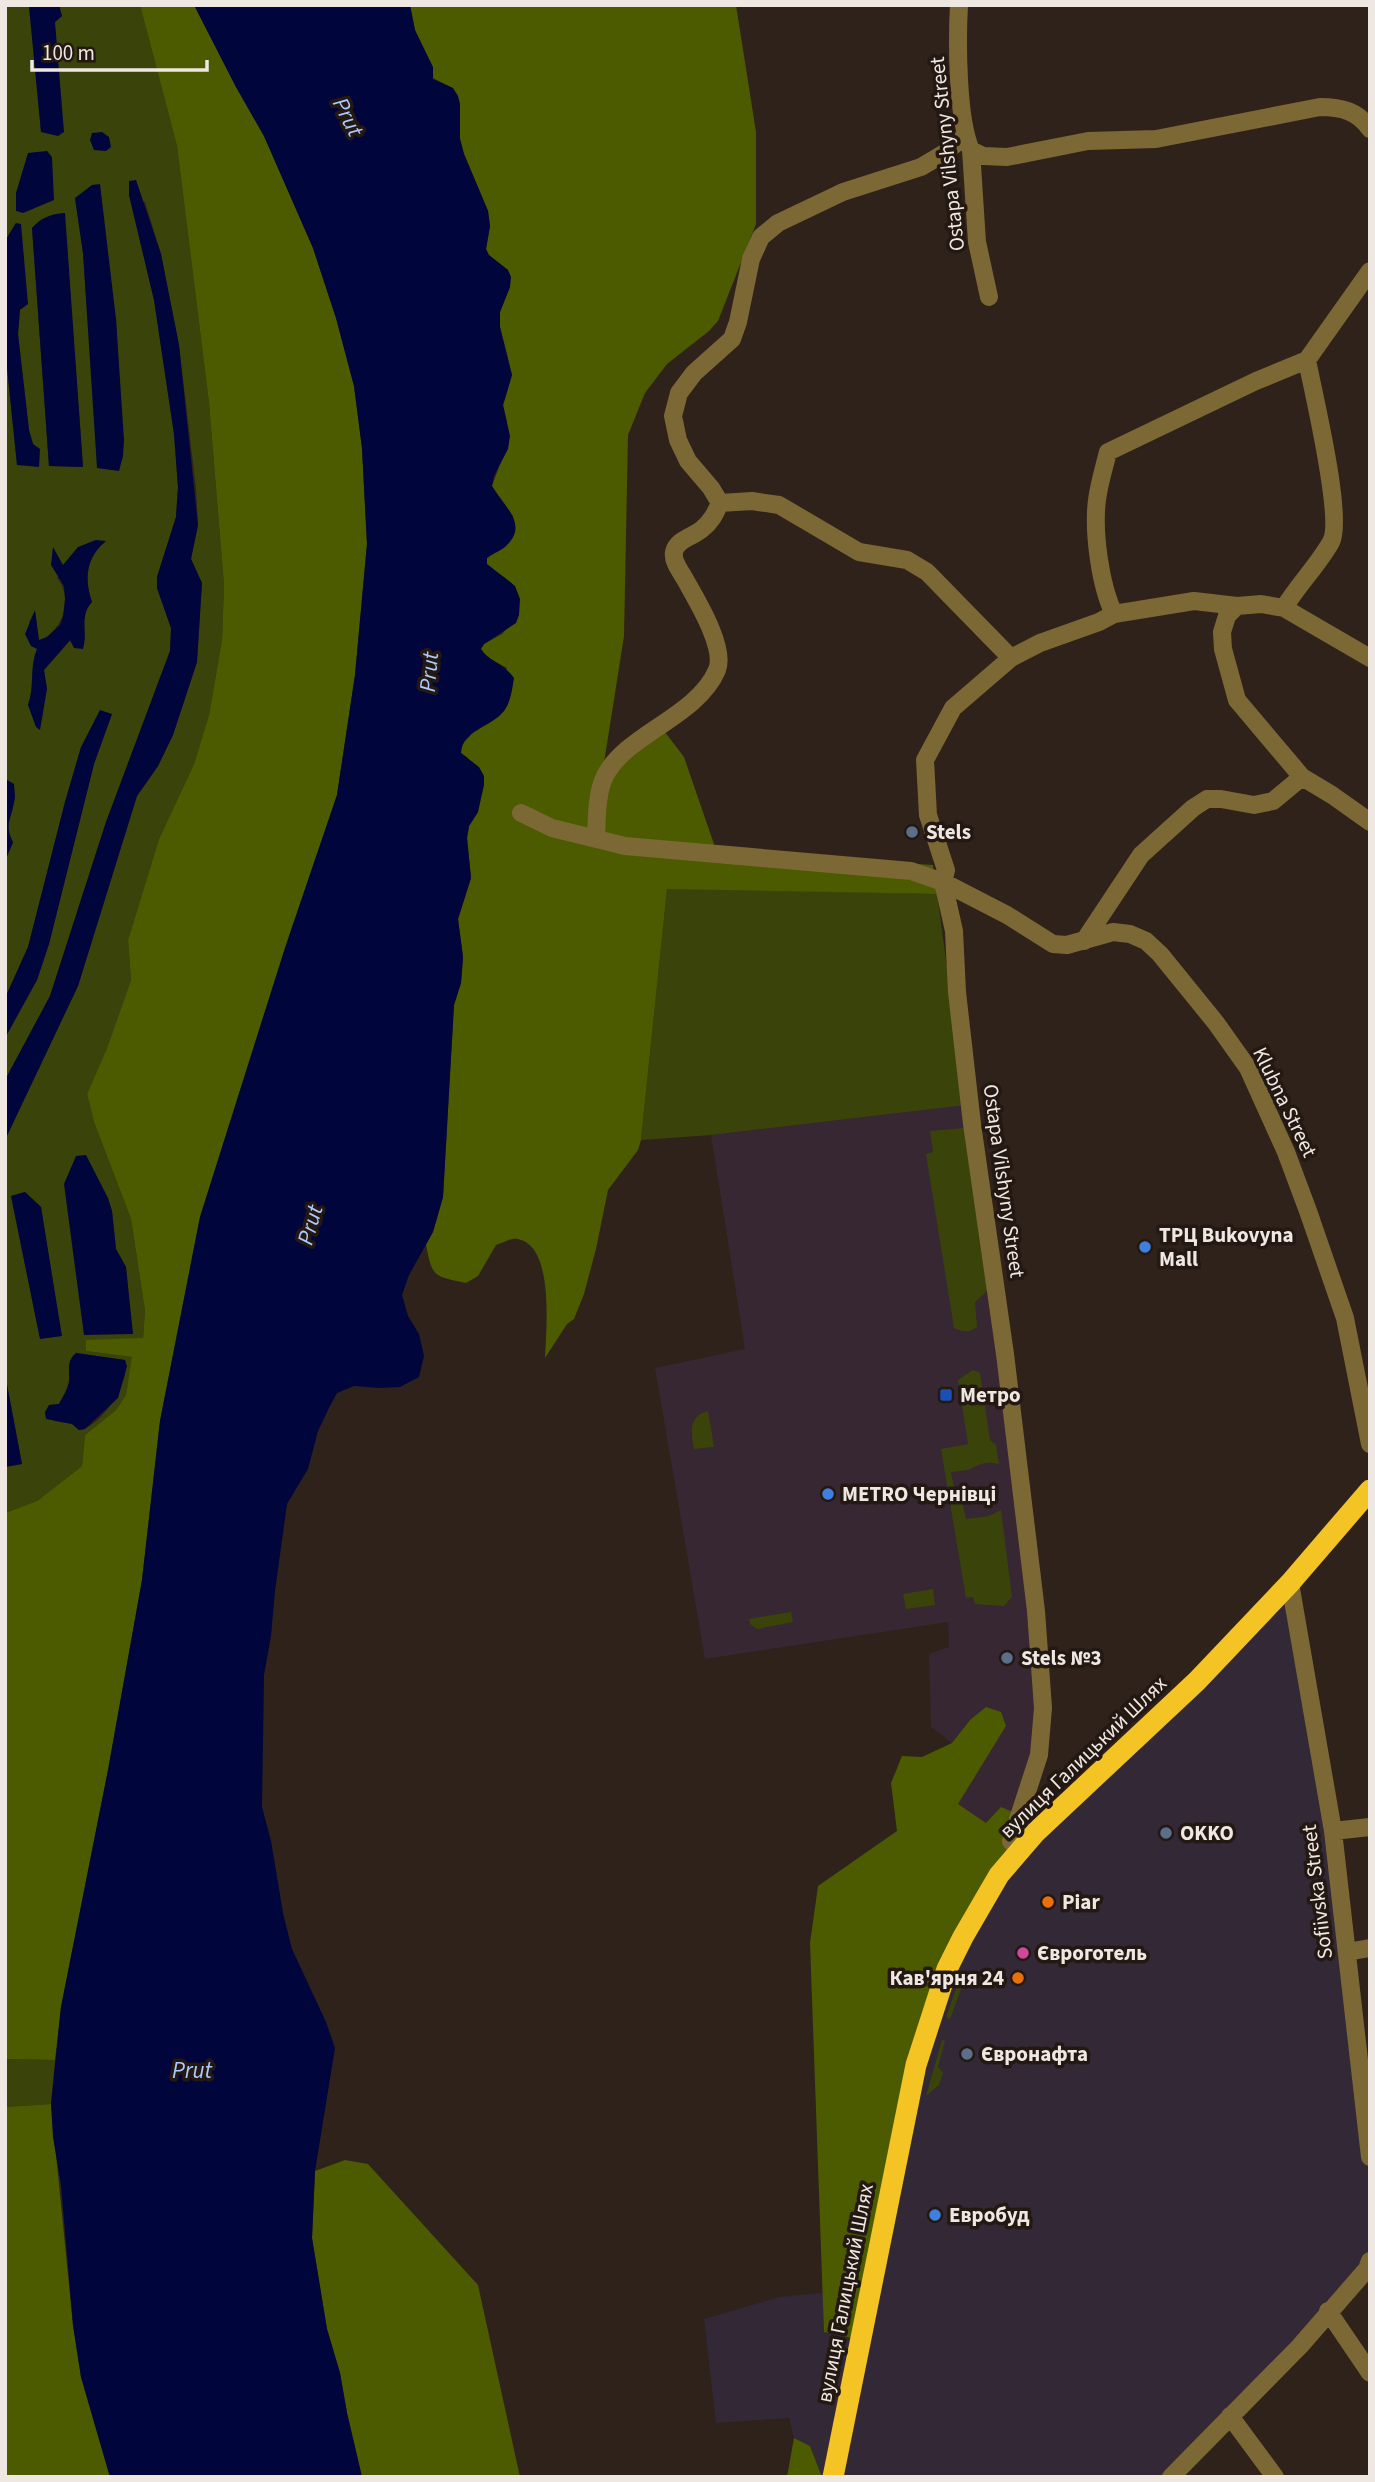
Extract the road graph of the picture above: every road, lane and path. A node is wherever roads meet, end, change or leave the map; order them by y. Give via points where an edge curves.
1 (959, 5) edge
2 (1370, 129) edge
3 (968, 143) junction
4 (1370, 271) edge
5 (989, 298) dead end
6 (1307, 360) junction
7 (720, 503) junction
8 (1237, 606) junction
9 (1284, 608) junction
10 (1114, 614) junction
11 (1011, 658) junction
12 (1370, 658) edge
13 (1302, 777) junction
14 (521, 813) dead end
15 (1370, 822) edge
16 (596, 839) junction
17 (943, 882) junction
18 (1084, 941) junction
19 (1370, 1444) edge
20 (1370, 1490) edge
21 (1290, 1583) junction
22 (1370, 1827) edge
23 (1333, 1831) junction
24 (1019, 1852) junction
25 (1370, 1948) edge
26 (1347, 1952) junction
27 (1365, 2071) edge
28 (1370, 2157) edge
29 (1370, 2261) edge
30 (1328, 2311) junction
31 (1370, 2373) edge
32 (1230, 2416) junction
33 (833, 2477) edge
34 (1171, 2477) edge
35 (1275, 2477) edge

1 - 3 street, Ostapa Vilshyny Street via 958,59
2 - 3 street via 1355,113 1320,107 1156,139 1088,141 1007,157 983,156
3 - 5 street, Ostapa Vilshyny Street via 977,242
3 - 7 street via 920,167 831,197 778,223 761,237 751,259 732,339 694,373 679,393 673,415 688,461
4 - 6 street
6 - 9 street via 1332,487 1332,540
6 - 10 street via 1108,452 1097,500 1097,541
7 - 11 street via 779,505 859,552 907,561 927,572
7 - 16 street via 713,518 675,548 674,558 720,653 719,666 692,703 620,757 605,776
8 - 9 street, Ostapa Vilshyny Street
8 - 10 street, Ostapa Vilshyny Street via 1194,601
8 - 13 street via 1227,616 1223,632 1237,700
9 - 12 street
10 - 11 street, Ostapa Vilshyny Street
11 - 17 street, Ostapa Vilshyny Street via 953,708 925,760 928,815 946,870
13 - 15 street
13 - 18 street via 1273,801 1254,805 1207,799 1193,808 1141,855
14 - 16 street, Klubna Street via 552,828
16 - 17 street, Klubna Street via 625,846 911,871
17 - 18 street, Klubna Street via 1054,944
17 - 24 street, Ostapa Vilshyny Street via 954,931 972,1124 1036,1611 1043,1708 1039,1755 1011,1841
18 - 19 street, Klubna Street via 1113,932 1146,941 1248,1068 1286,1152 1345,1318
20 - 21 highway, вулиця Галицький Шлях
21 - 23 street, Sofiivska Street
21 - 24 highway, вулиця Галицький Шлях via 1197,1682
22 - 23 street
23 - 26 street, Sofiivska Street
24 - 33 highway, вулиця Галицький Шлях via 999,1875 947,1969 916,2065
25 - 26 street
26 - 27 street, Sofiivska Street
27 - 28 street, Sofiivska Street
29 - 30 street
30 - 31 street
30 - 32 street
32 - 34 street
32 - 35 street

